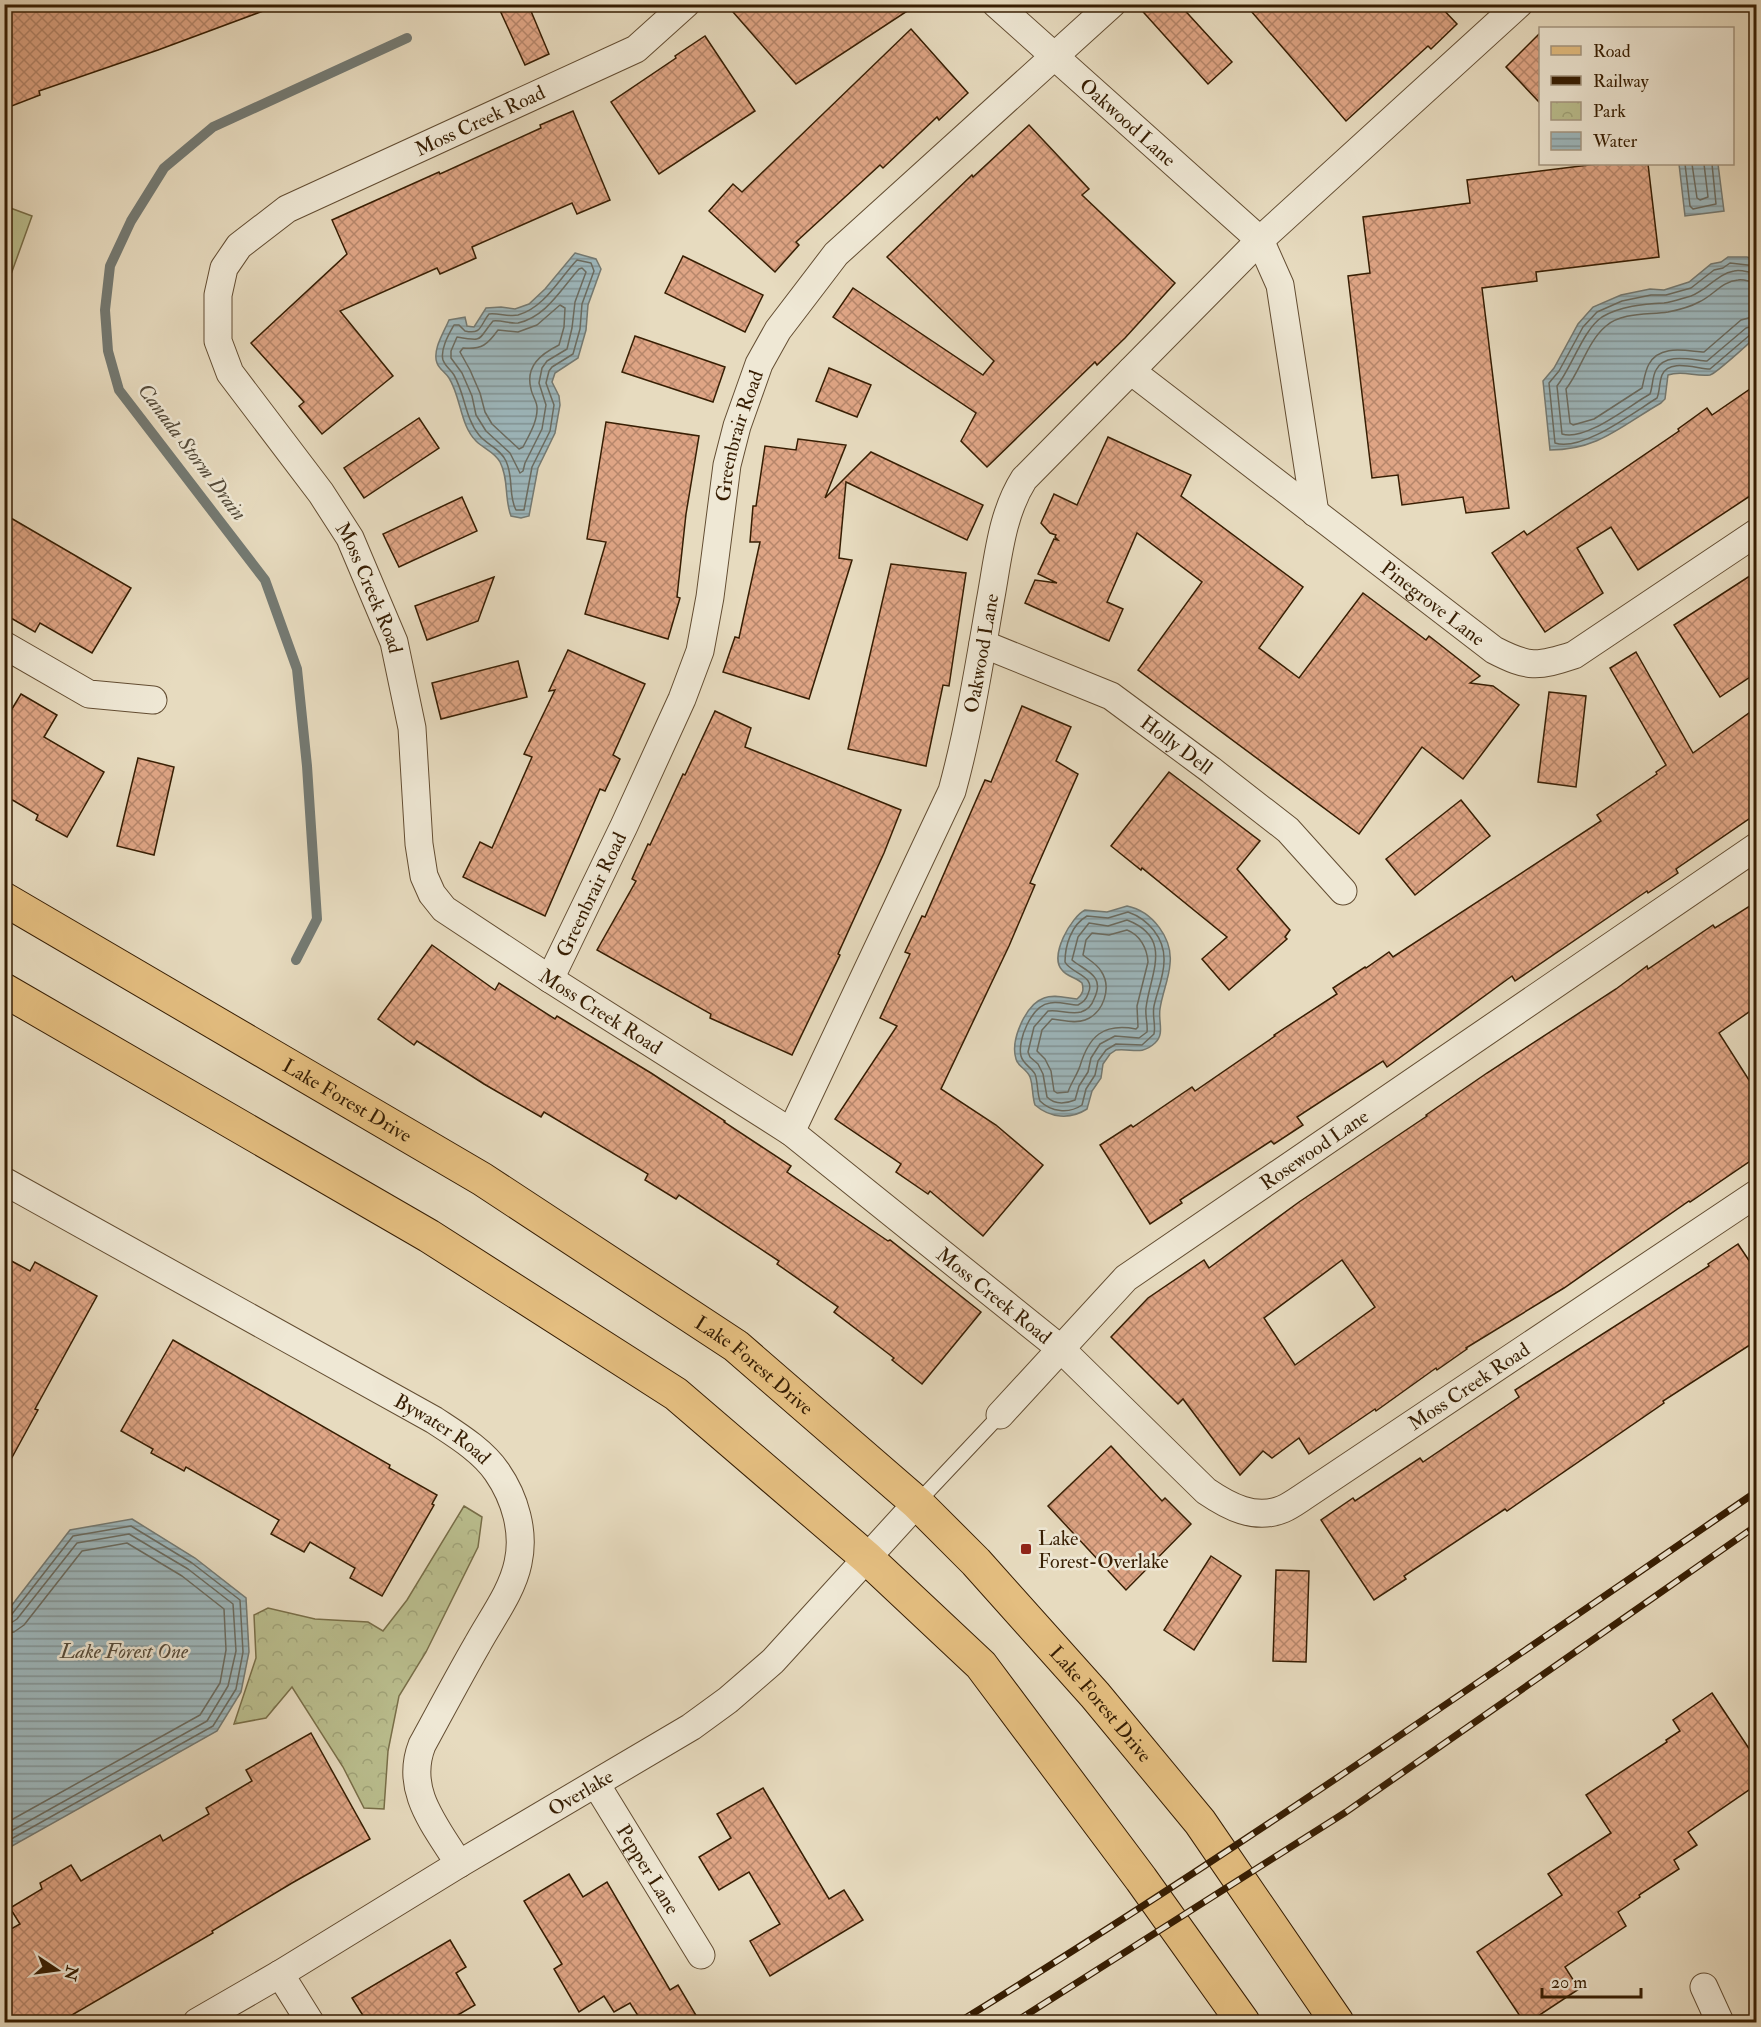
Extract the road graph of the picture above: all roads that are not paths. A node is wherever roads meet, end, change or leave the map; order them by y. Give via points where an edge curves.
1 (686, 4) edge
2 (996, 4) edge
3 (1112, 4) edge
4 (1519, 4) edge
5 (1054, 56) junction
6 (1260, 240) junction
7 (1131, 371) junction
8 (1315, 513) junction
9 (1756, 533) edge
10 (982, 644) junction
11 (4, 645) edge
12 (153, 700) dead end
13 (1756, 847) edge
14 (1343, 891) dead end
15 (4, 898) edge
16 (549, 979) junction
17 (4, 990) edge
18 (792, 1132) junction
19 (4, 1180) edge
20 (1756, 1194) edge
21 (1061, 1348) junction
22 (1000, 1415) joint
23 (917, 1503) junction
24 (867, 1558) junction
25 (596, 1784) junction
26 (459, 1864) junction
27 (701, 1954) dead end
28 (280, 1974) junction
29 (1704, 1987) dead end
30 (197, 2022) edge
31 (309, 2022) edge
32 (1243, 2022) edge
33 (1337, 2022) edge
34 (1720, 2022) edge

1 - 16 street, Moss Creek Road via 636,49 287,209 239,246 224,268 218,295 218,341 230,373 321,493 350,538 394,642 412,728 419,844 424,876 432,894 444,909
2 - 5 street, Oakwood Lane
3 - 5 street, Greenbrair Road
4 - 6 street, Oakwood Lane
5 - 6 street, Oakwood Lane
5 - 16 street, Greenbrair Road via 836,254 778,330 759,363 727,465 700,651 682,699
6 - 7 street, Oakwood Lane
6 - 8 street via 1280,285
7 - 8 street, Pinegrove Lane
7 - 10 street, Oakwood Lane via 1024,479 1013,496
8 - 9 street, Pinegrove Lane via 1494,650 1518,662 1546,664 1574,655
10 - 14 street, Holly Dell via 1111,696 1288,830
10 - 18 street, Oakwood Lane via 965,743 952,791
11 - 12 street via 89,694
13 - 21 street, Rosewood Lane via 1126,1278
15 - 23 main road, Lake Forest Drive via 482,1179 736,1346
16 - 18 street, Moss Creek Road
17 - 24 main road via 429,1236 676,1394
18 - 21 street, Moss Creek Road
19 - 26 street, Bywater Road via 434,1420 460,1437 497,1471 517,1514 518,1563 510,1586 417,1760 417,1787 424,1806
20 - 21 street, Moss Creek Road via 1281,1510 1256,1514 1230,1506 1206,1491
21 - 22 street, Rosewood Lane
22 - 23 lane, Rosewood Lane
23 - 24 street, Overlake
23 - 33 main road, Lake Forest Drive via 976,1562 1095,1695 1200,1822
24 - 25 street, Overlake via 772,1661 728,1700
24 - 32 main road via 981,1665
25 - 26 street, Overlake
25 - 27 street, Pepper Lane
26 - 28 street, Overlake
28 - 30 street, Overlake
28 - 31 street
29 - 34 street

